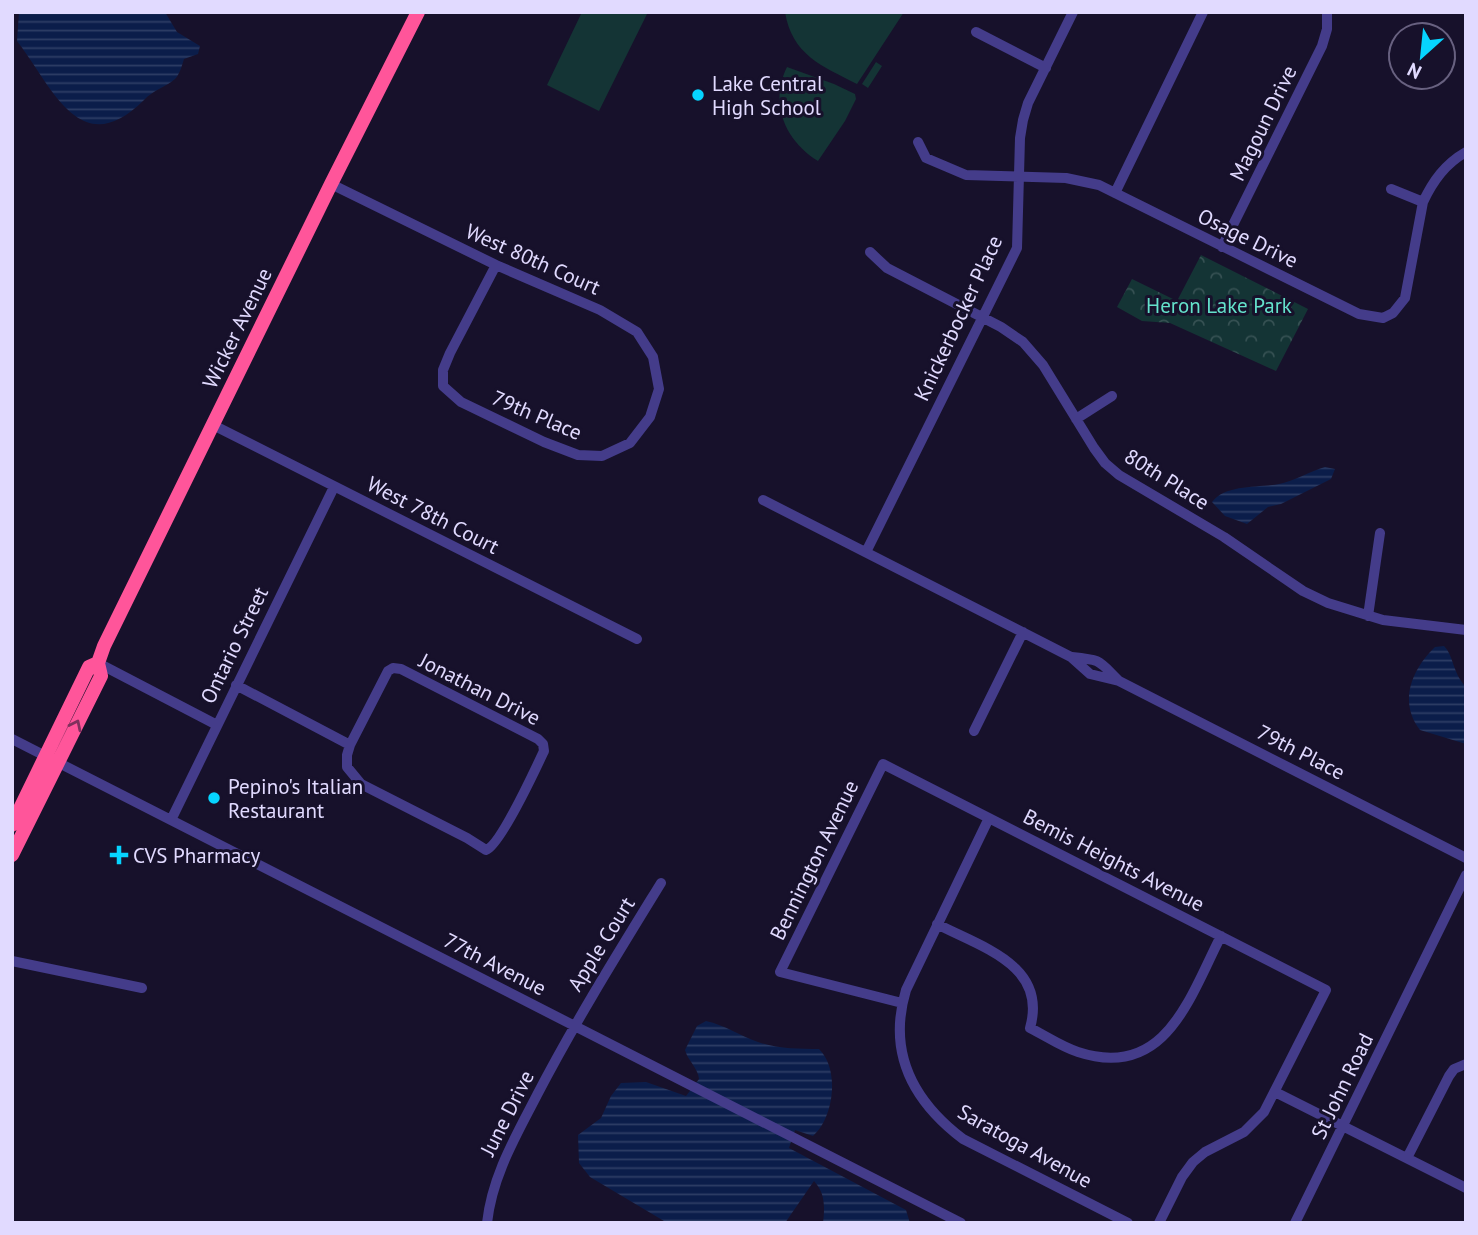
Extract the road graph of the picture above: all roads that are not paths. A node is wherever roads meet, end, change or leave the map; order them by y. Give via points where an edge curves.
1 (418, 12) edge
2 (1073, 12) edge
3 (1203, 12) edge
4 (1327, 12) edge
5 (976, 32) dead end
6 (1046, 68) junction
7 (918, 142) dead end
8 (1466, 152) edge
9 (1019, 178) junction
10 (331, 184) junction
11 (1391, 189) dead end
12 (1115, 193) junction
13 (1423, 202) junction
14 (1222, 247) junction
15 (870, 252) dead end
16 (495, 265) junction
17 (982, 318) junction
18 (1112, 396) dead end
19 (650, 417) joint
20 (1076, 419) junction
21 (213, 425) junction
22 (334, 487) junction
23 (763, 500) dead end
24 (1380, 533) dead end
25 (866, 552) junction
26 (1368, 616) junction
27 (1466, 630) edge
28 (1023, 632) junction
29 (637, 639) dead end
30 (1071, 657) junction
31 (98, 663) junction
32 (1119, 681) junction
33 (236, 685) junction
34 (217, 725) junction
35 (974, 732) dead end
36 (12, 739) edge
37 (350, 745) junction
38 (51, 759) junction
39 (883, 764) joint
40 (989, 818) junction
41 (171, 820) junction
42 (12, 825) edge
43 (12, 855) edge
44 (1466, 858) edge
45 (1466, 875) edge
46 (661, 883) dead end
47 (937, 924) junction
48 (1221, 936) junction
49 (12, 961) edge
50 (142, 988) dead end
51 (902, 1003) junction
52 (574, 1025) junction
53 (1466, 1064) edge
54 (1275, 1092) junction
55 (1344, 1126) junction
56 (1407, 1158) junction
57 (1466, 1188) edge
58 (486, 1223) edge
59 (961, 1223) edge
60 (1128, 1223) edge
61 (1159, 1223) edge
62 (1295, 1223) edge

1 - 10 highway, Wicker Avenue
2 - 6 street, Knickerbocker Place
3 - 12 street
4 - 14 street, Magoun Drive via 1322,46
5 - 6 street
6 - 9 street, Knickerbocker Place via 1023,120
7 - 9 street, Osage Drive via 926,158 952,171
8 - 13 street, Osage Drive via 1441,172
9 - 12 street, Osage Drive via 1082,180
9 - 17 street, Knickerbocker Place via 1017,248
10 - 16 street, West 80th Court
10 - 21 highway, Wicker Avenue
11 - 13 street
12 - 14 street, Osage Drive
13 - 14 street, Osage Drive via 1405,298 1383,318 1359,314
15 - 17 street, 80th Place via 887,268
16 - 19 street, West 80th Court via 600,310 637,332 653,357 659,389
16 - 19 street, 79th Place via 450,353 443,386 461,402 578,455 602,456 630,443
17 - 20 street, 80th Place via 1013,334 1034,353
17 - 25 street, Knickerbocker Place
18 - 20 street
20 - 26 street, 80th Place via 1105,463 1119,475 1224,537 1303,591
21 - 22 street, West 78th Court
21 - 31 highway, Wicker Avenue
22 - 29 street, West 78th Court
22 - 33 street, Ontario Street
23 - 25 street, 79th Place
24 - 26 street
25 - 28 street, 79th Place
26 - 27 street, 80th Place
28 - 30 street, 79th Place
28 - 35 street
30 - 32 street, 79th Place via 1090,674
30 - 32 street, 79th Place via 1096,659
31 - 34 street
31 - 38 highway, Wicker Avenue via 89,667
32 - 44 street, 79th Place
33 - 34 street, Ontario Street
33 - 37 street
34 - 41 street, Ontario Street
36 - 38 street, 77th Avenue
37 - 37 street, Jonathan Drive via 347,768 361,784 486,850 501,834 544,751 538,739 393,668
38 - 41 street, 77th Avenue
38 - 42 highway, Wicker Avenue
38 - 43 highway, Wicker Avenue
39 - 40 street, Bemis Heights Avenue
39 - 51 street, Bennington Avenue via 780,972
40 - 47 street, Saratoga Avenue
40 - 48 street, Bemis Heights Avenue
41 - 52 street, 77th Avenue
45 - 55 street, St John Road
46 - 52 street, Apple Court
47 - 48 street via 1012,963 1024,976 1034,1005 1030,1028 1076,1052 1110,1058 1138,1053 1165,1036
47 - 51 street, Saratoga Avenue
48 - 54 street, Bemis Heights Avenue via 1326,990
49 - 50 street
51 - 60 street, Saratoga Avenue via 899,1040 905,1069 941,1122 963,1139
52 - 58 street, June Drive via 505,1158
52 - 59 street, 77th Avenue
53 - 56 street via 1449,1076
54 - 55 street
54 - 61 street via 1254,1124 1193,1162
55 - 56 street
55 - 62 street, St John Road
56 - 57 street

